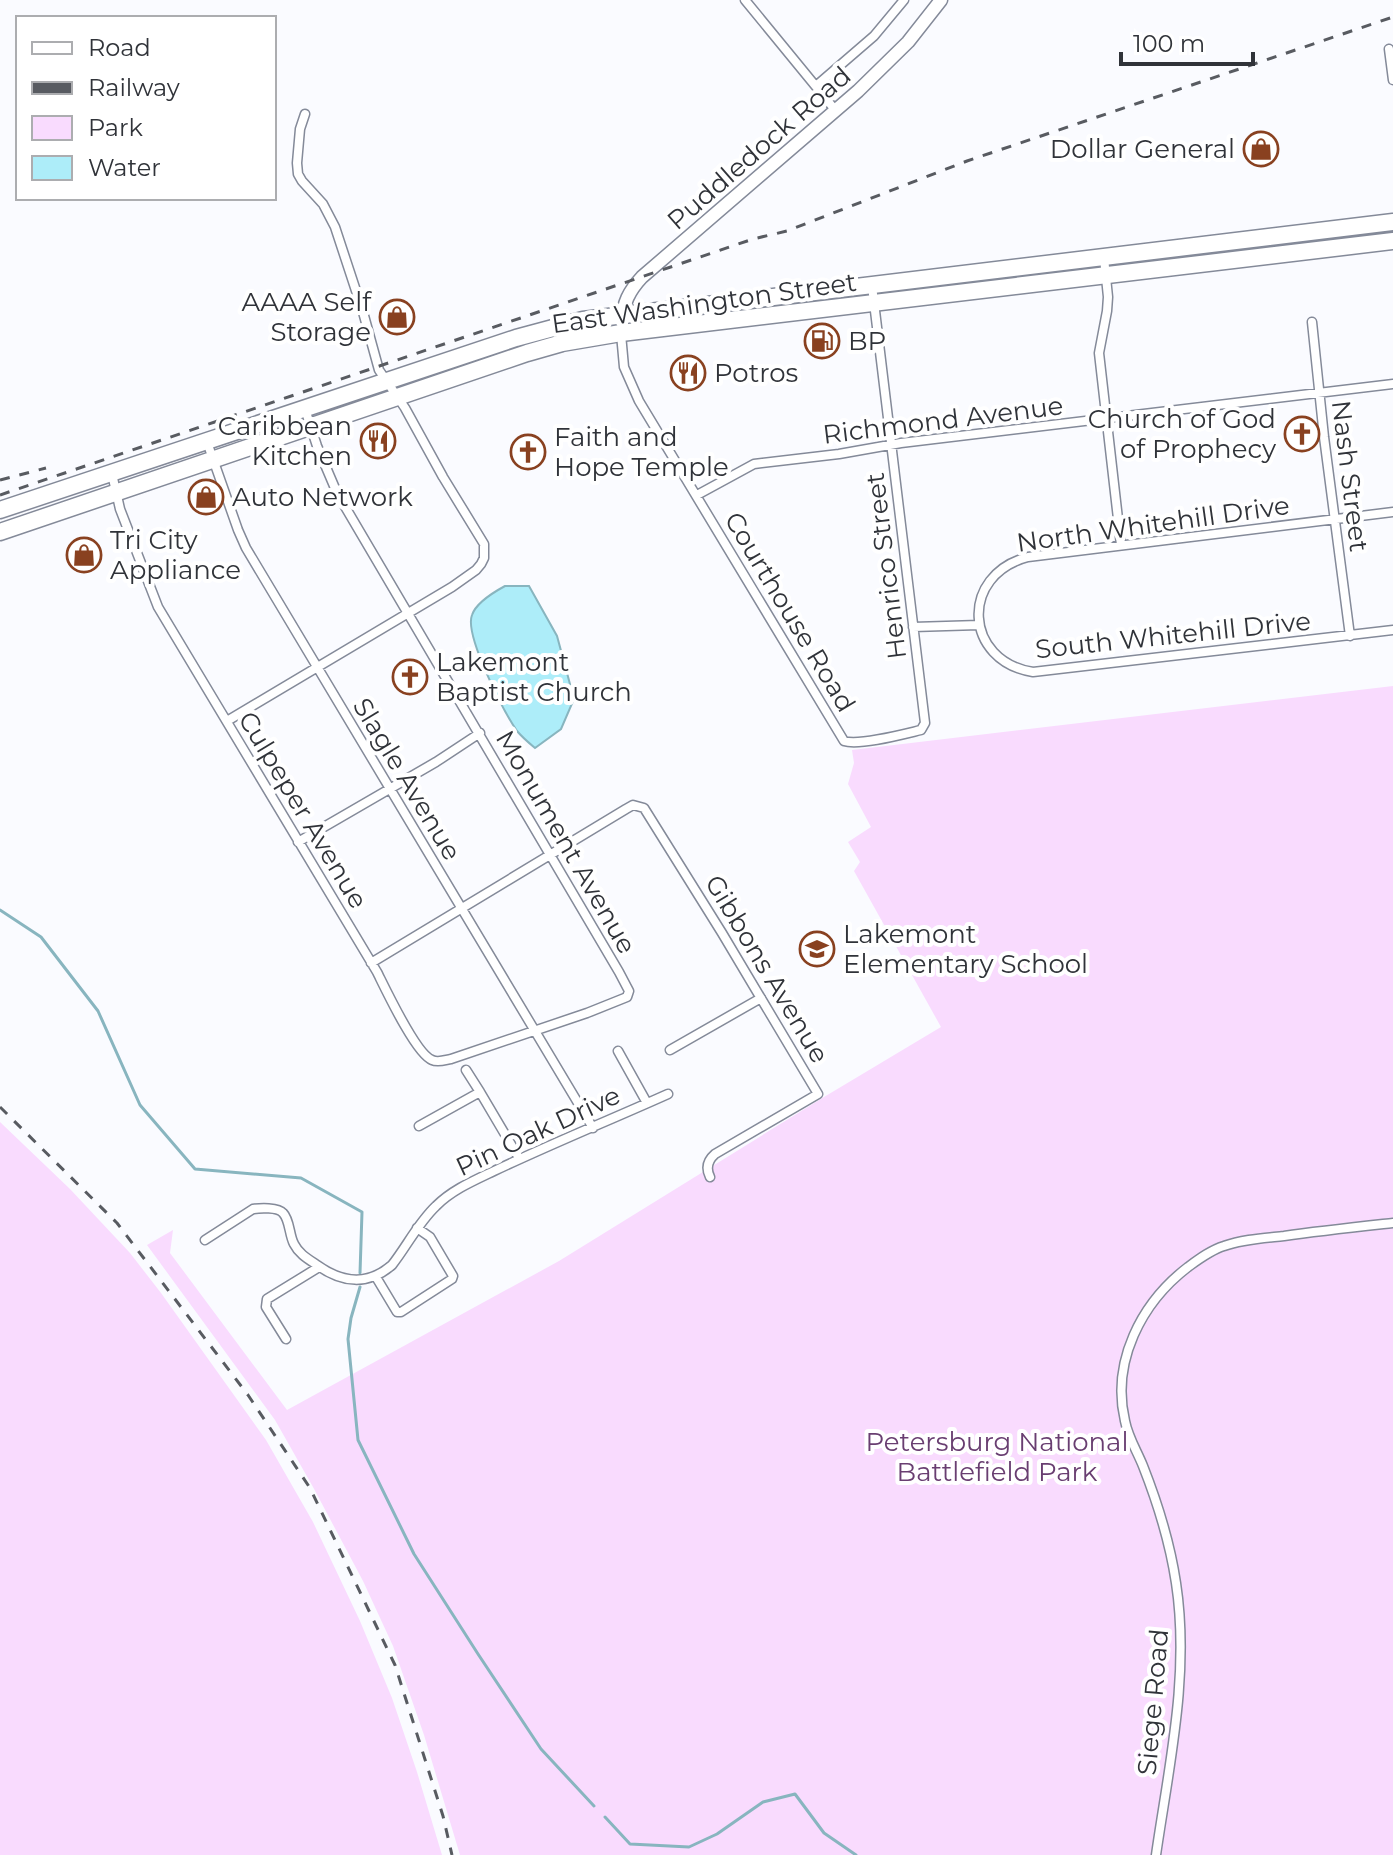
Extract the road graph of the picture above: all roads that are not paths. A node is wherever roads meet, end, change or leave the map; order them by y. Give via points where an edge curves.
1 (745, 0) edge
2 (904, 0) edge
3 (941, 0) edge
4 (1389, 49) dead end
5 (1393, 80) edge
6 (816, 86) junction
7 (836, 111) junction
8 (305, 114) dead end
9 (1393, 222) edge
10 (1393, 241) edge
11 (1104, 258) junction
12 (1106, 276) junction
13 (872, 286) junction
14 (874, 304) junction
15 (622, 314) junction
16 (1312, 322) dead end
17 (621, 333) junction
18 (386, 382) junction
19 (1393, 384) edge
20 (1319, 394) junction
21 (397, 397) junction
22 (305, 409) junction
23 (1106, 419) junction
24 (310, 427) junction
25 (207, 442) junction
26 (891, 445) junction
27 (213, 460) junction
28 (112, 474) junction
29 (115, 493) junction
30 (697, 495) junction
31 (0, 510) edge
32 (1393, 512) edge
33 (1336, 519) junction
34 (0, 532) edge
35 (1121, 545) junction
36 (408, 614) junction
37 (979, 625) junction
38 (913, 627) junction
39 (1393, 630) edge
40 (1350, 636) junction
41 (318, 668) junction
42 (227, 721) junction
43 (924, 727) joint
44 (480, 733) junction
45 (389, 788) junction
46 (298, 842) junction
47 (551, 854) junction
48 (461, 909) junction
49 (371, 963) junction
50 (761, 998) junction
51 (534, 1031) junction
52 (670, 1050) dead end
53 (618, 1051) dead end
54 (466, 1070) dead end
55 (480, 1092) junction
56 (668, 1094) dead end
57 (647, 1103) junction
58 (419, 1126) dead end
59 (593, 1128) junction
60 (519, 1158) junction
61 (710, 1177) dead end
62 (1393, 1223) edge
63 (417, 1228) junction
64 (205, 1240) dead end
65 (319, 1267) junction
66 (376, 1277) junction
67 (286, 1339) dead end
68 (1156, 1855) edge

1 - 6 street
2 - 6 street via 874,36
3 - 7 main road, Puddledock Road via 908,42
4 - 5 street
6 - 7 street
7 - 15 main road, Puddledock Road via 642,277 627,295
8 - 18 street via 298,174 335,227
9 - 11 highway, East Washington Street
10 - 12 highway, East Washington Street
11 - 12 street
11 - 13 highway, East Washington Street
12 - 14 highway, East Washington Street
12 - 23 street via 1107,311 1099,353
13 - 14 street, Henrico Street
13 - 15 highway, East Washington Street
14 - 17 highway, East Washington Street
14 - 26 street, Henrico Street
15 - 17 main road, Puddledock Road
15 - 18 highway, East Washington Street via 553,327
16 - 20 street, Nash Street
17 - 21 highway, East Washington Street via 562,343
17 - 30 street, Courthouse Road via 628,379
18 - 21 street
18 - 22 highway, East Washington Street
19 - 20 street, Richmond Avenue
20 - 23 street, Richmond Avenue
20 - 33 street, Nash Street
21 - 24 highway, East Washington Street
21 - 36 street via 484,544 484,558 476,570
22 - 24 street, Monument Avenue
22 - 25 highway, East Washington Street
23 - 26 street, Richmond Avenue
23 - 35 street
24 - 27 highway, East Washington Street
24 - 36 street, Monument Avenue via 337,493
25 - 27 street, Slagle Avenue
25 - 28 highway, East Washington Street
26 - 30 street, Richmond Avenue via 754,464
26 - 38 street, Henrico Street
27 - 29 highway, East Washington Street
27 - 41 street, Slagle Avenue via 242,540
28 - 29 street, Culpeper Avenue
28 - 31 highway, East Washington Street
29 - 34 highway, East Washington Street
29 - 42 street, Culpeper Avenue via 155,601
30 - 43 street, Courthouse Road via 844,741
32 - 33 street, North Whitehill Drive
33 - 35 street, North Whitehill Drive
33 - 40 street, Nash Street
35 - 37 street, North Whitehill Drive via 1008,564 985,588
36 - 41 street
36 - 44 street, Monument Avenue
37 - 38 street
37 - 40 street, South Whitehill Drive via 1003,661 1033,672
38 - 43 street, Henrico Street
39 - 40 street, South Whitehill Drive
41 - 42 street
41 - 45 street, Slagle Avenue
42 - 46 street, Culpeper Avenue
44 - 45 street
44 - 47 street, Monument Avenue
45 - 46 street
45 - 48 street, Slagle Avenue
46 - 49 street, Culpeper Avenue
47 - 48 street
47 - 50 street, Gibbons Avenue via 633,805 647,810
47 - 51 street, Monument Avenue via 629,994
48 - 49 street
48 - 51 street, Slagle Avenue
49 - 51 street, Culpeper Avenue via 411,1036 433,1060 451,1059
50 - 52 street
50 - 61 street, Gibbons Avenue via 818,1094 715,1154 708,1162
51 - 59 street, Slagle Avenue
53 - 57 street
54 - 55 street
55 - 58 street
55 - 60 street
56 - 57 street, Pin Oak Drive
57 - 59 street, Pin Oak Drive
59 - 60 street, Pin Oak Drive
60 - 63 street, Pin Oak Drive via 449,1195
62 - 68 street, Siege Road via 1216,1249 1164,1288 1128,1346 1122,1374 1125,1423 1164,1528 1180,1609 1181,1671
63 - 66 street, Pin Oak Drive via 395,1262
63 - 66 street via 430,1237 452,1279 397,1312
64 - 65 street via 253,1209 280,1211 294,1245
65 - 66 street via 349,1280
65 - 67 street via 267,1299 266,1307

